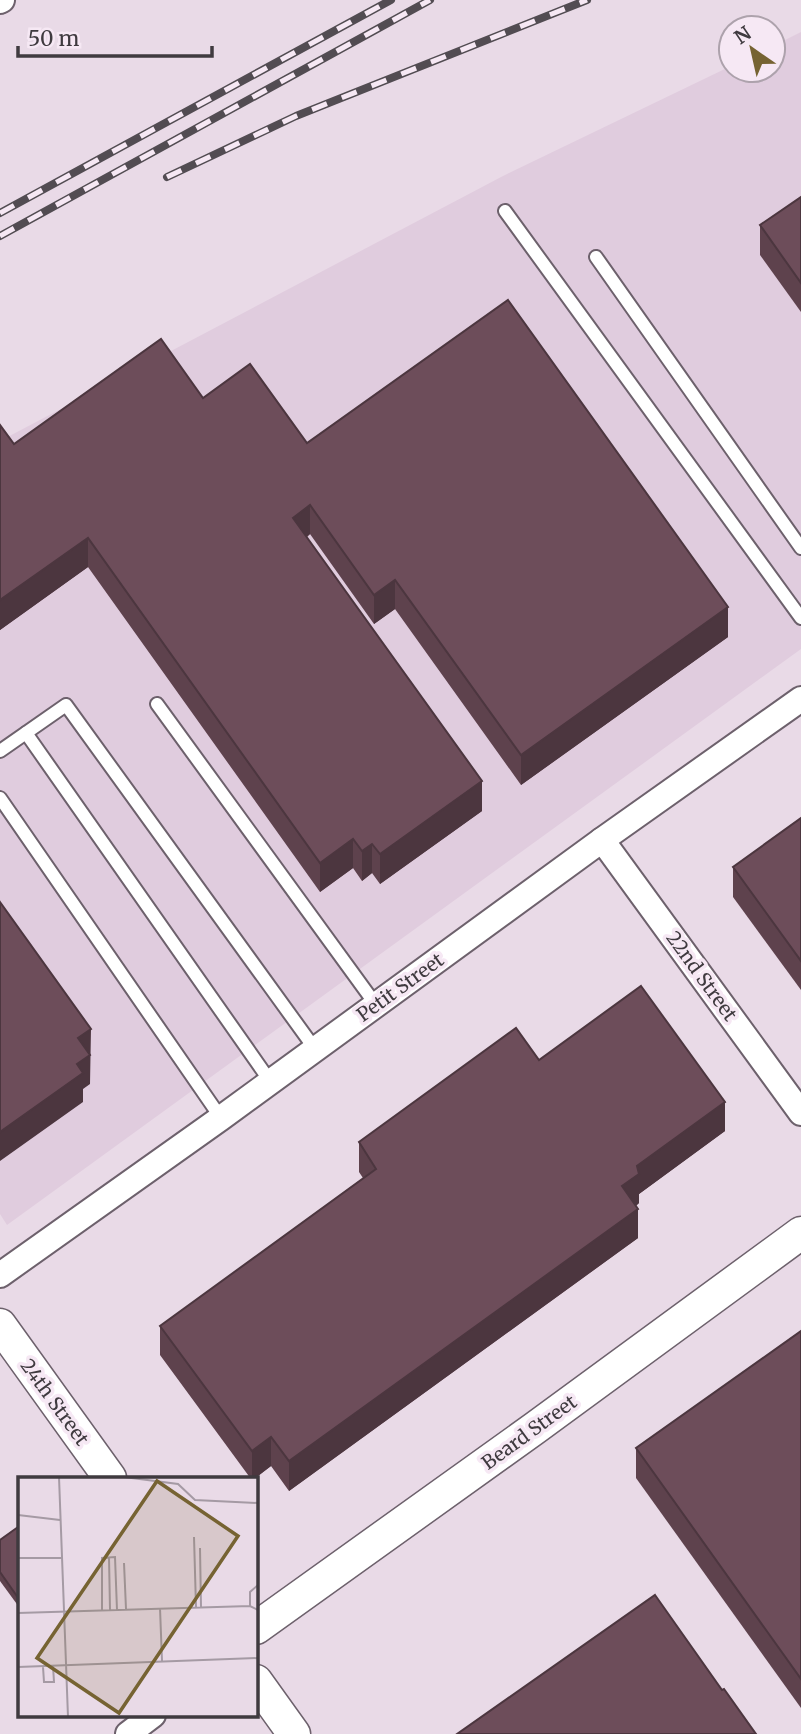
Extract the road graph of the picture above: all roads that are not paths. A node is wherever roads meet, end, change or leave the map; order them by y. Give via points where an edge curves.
1 (505, 211) dead end
2 (596, 257) dead end
3 (801, 548) edge
4 (801, 618) edge
5 (801, 699) edge
6 (157, 704) dead end
7 (26, 733) junction
8 (0, 751) edge
9 (0, 798) edge
10 (602, 839) junction
11 (376, 1005) junction
12 (315, 1049) junction
13 (270, 1081) junction
14 (801, 1113) edge
15 (220, 1118) junction
16 (801, 1233) edge
17 (0, 1275) edge
18 (0, 1325) edge
19 (109, 1477) edge
20 (257, 1627) edge
21 (257, 1682) edge
22 (293, 1734) edge

1 - 4 lane
2 - 3 lane
5 - 10 street, Petit Street
6 - 11 lane
7 - 8 lane
7 - 12 lane via 66,705
7 - 13 lane
9 - 15 lane
10 - 11 street, Petit Street
10 - 14 street, 22nd Street
11 - 12 street, Petit Street
12 - 13 street, Petit Street
13 - 15 street, Petit Street
15 - 17 street, Petit Street
16 - 20 street, Beard Street
18 - 19 street, 24th Street
21 - 22 street

